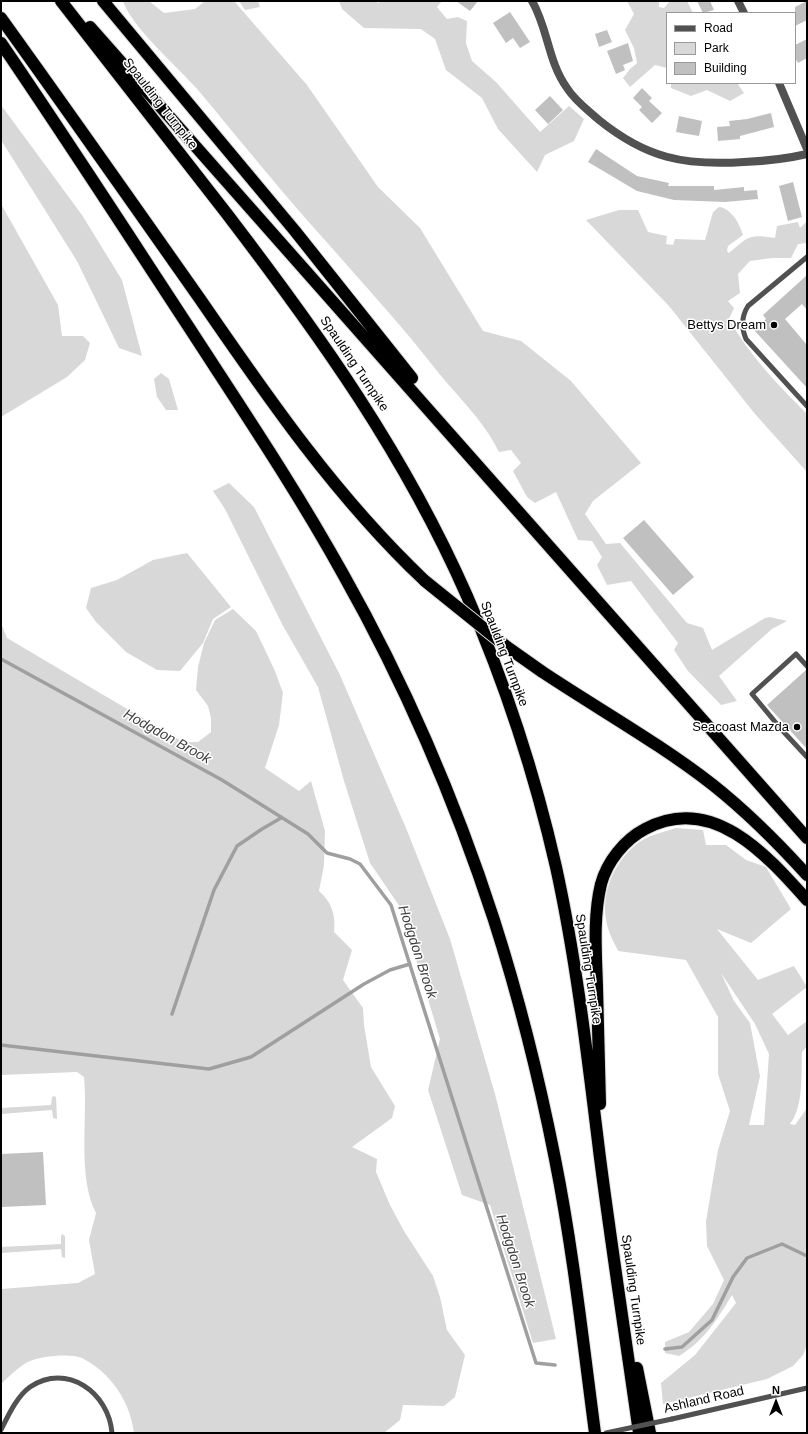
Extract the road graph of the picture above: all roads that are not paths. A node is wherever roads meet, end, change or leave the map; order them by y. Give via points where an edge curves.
1 (61, 1) edge
2 (67, 1) edge
3 (103, 1) edge
4 (115, 1) edge
5 (532, 1) edge
6 (738, 1) edge
7 (744, 12) edge
8 (1, 18) edge
9 (130, 33) junction
10 (1, 43) edge
11 (778, 84) edge
12 (806, 155) edge
13 (807, 257) edge
14 (807, 406) edge
15 (481, 468) junction
16 (807, 666) edge
17 (807, 757) edge
18 (807, 838) edge
19 (807, 875) edge
20 (807, 900) edge
21 (601, 1164) junction
22 (616, 1272) junction
23 (807, 1388) edge
24 (1, 1430) edge
25 (112, 1433) edge
26 (595, 1433) edge
27 (606, 1433) edge
28 (639, 1433) edge
29 (650, 1433) edge

1 - 21 highway, Spaulding Turnpike via 290,297 346,376 410,482 466,593 497,670 524,749 556,868 577,990
2 - 15 highway
3 - 9 highway
4 - 9 highway
5 - 12 street via 553,61 567,89 590,112 625,140 679,161 699,163 749,162
6 - 7 street
8 - 19 highway, bridge via 275,407 353,506 386,542 426,581 501,643 669,753 714,786 761,826
9 - 15 highway via 344,290
10 - 26 highway via 302,504 383,649 436,764 491,913 538,1080 563,1202
11 - 12 street
13 - 14 lane via 748,306 742,326 746,339
15 - 18 highway
16 - 17 lane via 796,654 752,694
20 - 21 highway via 752,845 729,829 704,820 665,820 640,831 620,848 606,871 597,906
21 - 22 highway, Spaulding Turnpike
22 - 28 highway, Spaulding Turnpike
22 - 29 highway
23 - 27 lane, Ashland Road, bridge
24 - 25 lane via 8,1416 30,1387 50,1379 62,1378 85,1384 93,1392 107,1411

